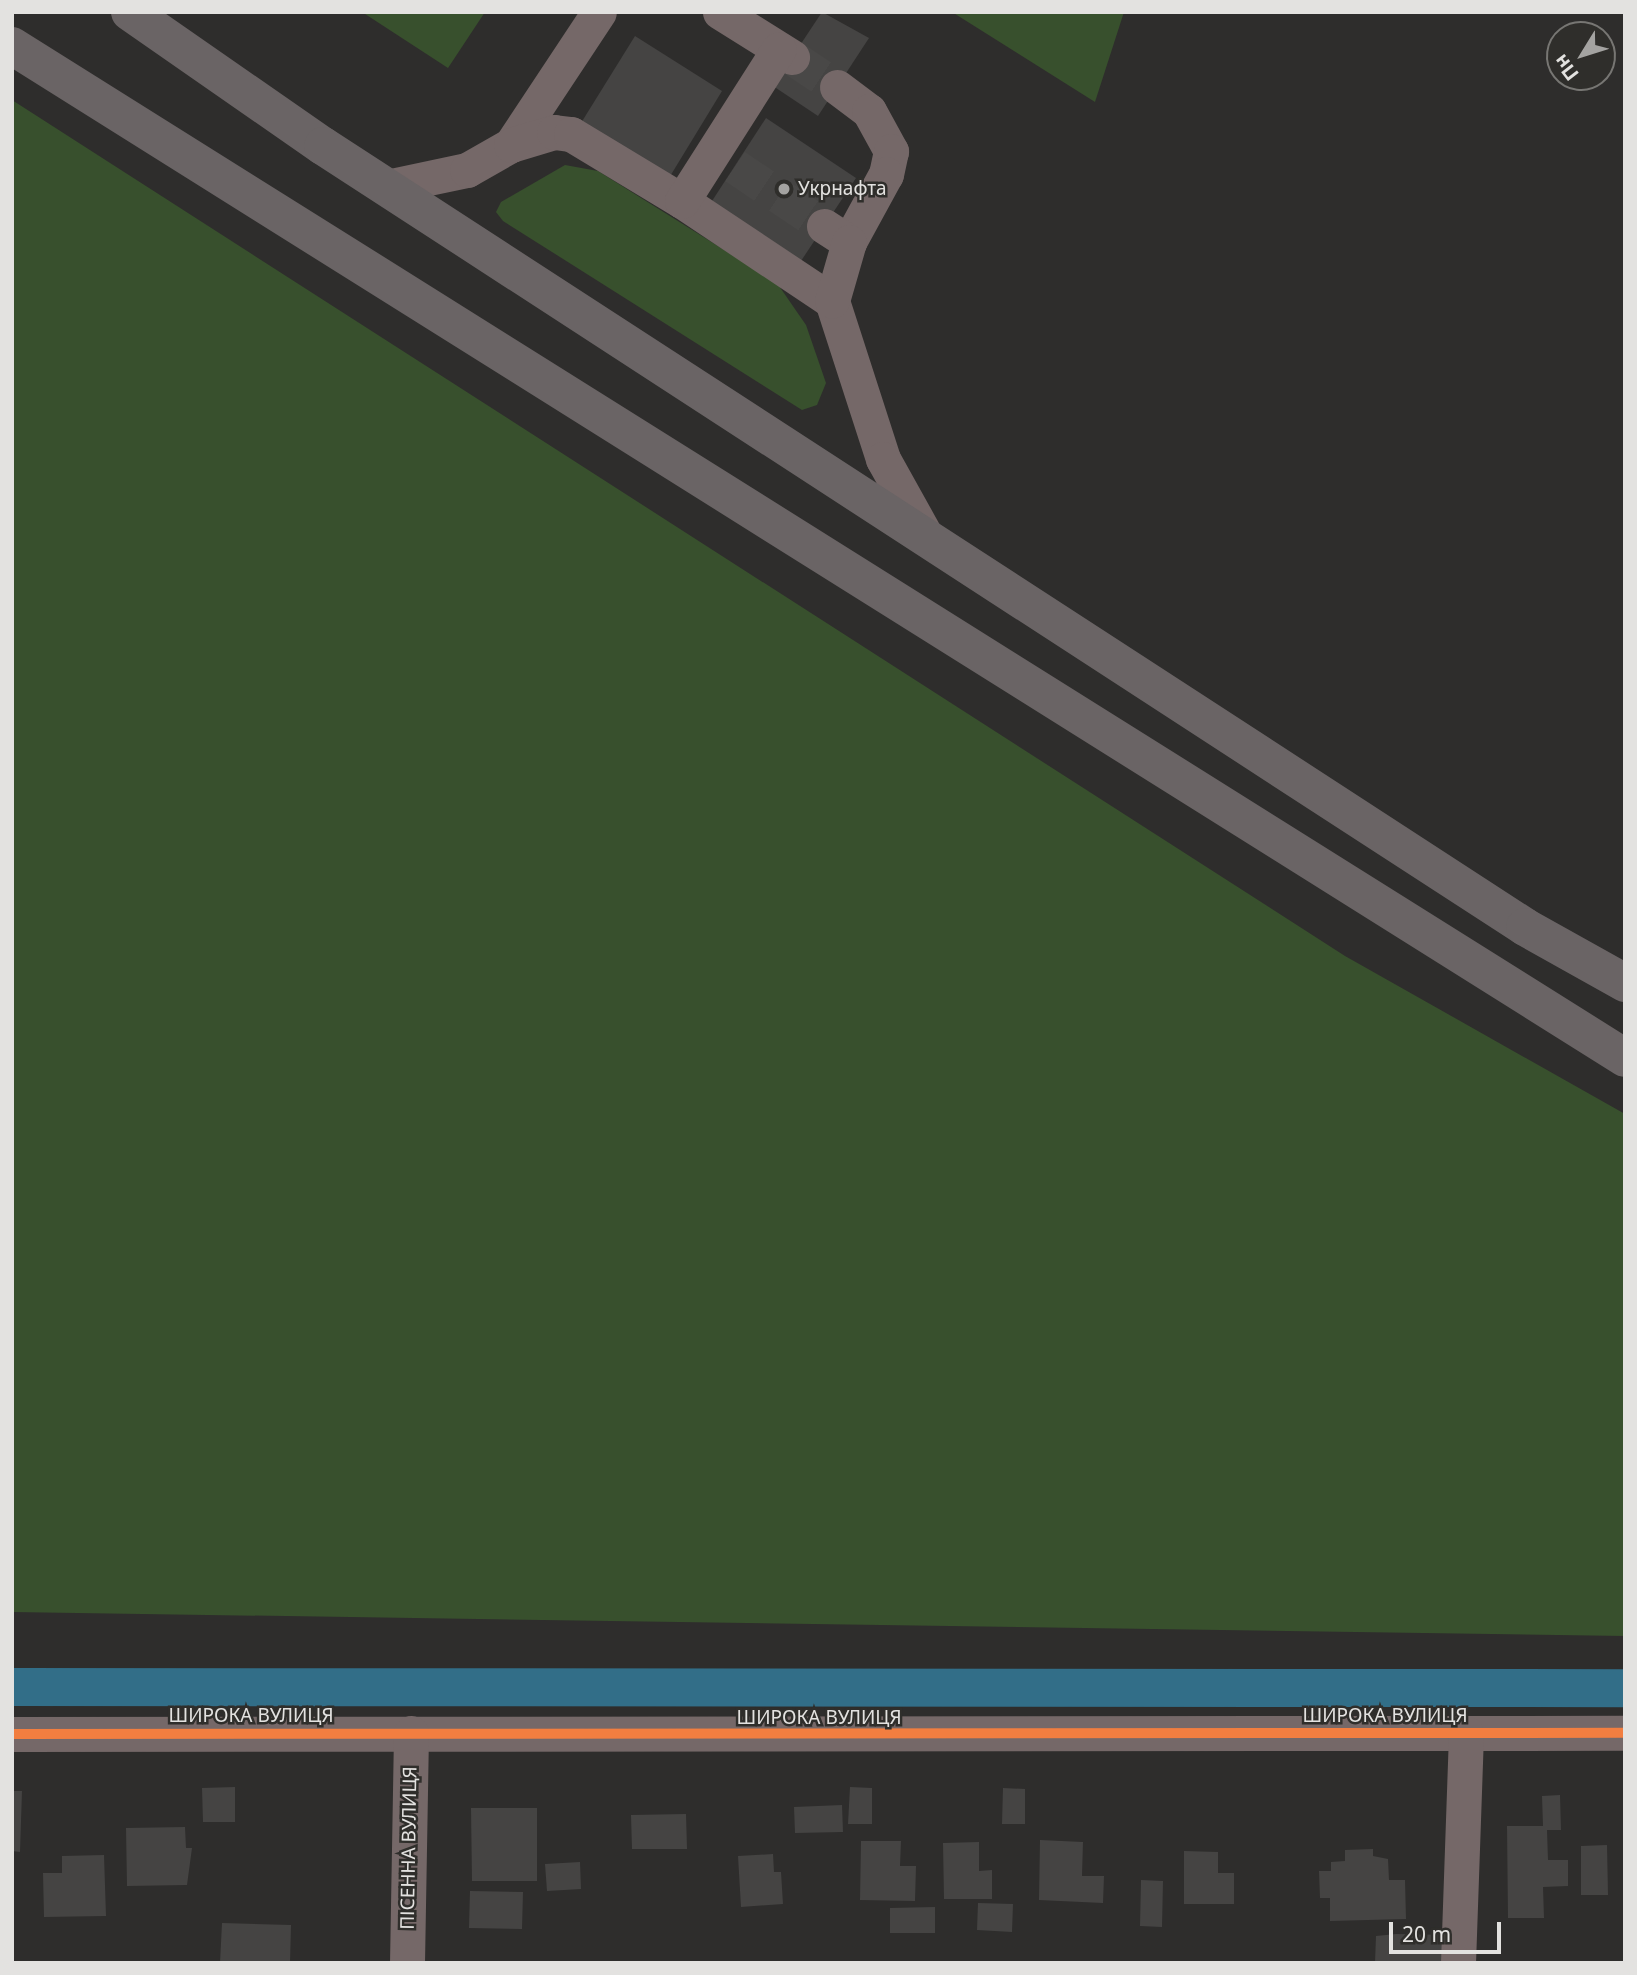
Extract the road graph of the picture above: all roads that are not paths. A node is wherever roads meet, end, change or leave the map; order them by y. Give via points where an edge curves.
1 (130, 12) edge
2 (598, 12) edge
3 (720, 12) edge
4 (12, 46) edge
5 (837, 87) tunnel mouth
6 (511, 145) junction
7 (386, 187) junction
8 (682, 201) junction
9 (832, 301) junction
10 (927, 538) junction
11 (1625, 983) edge
12 (1625, 1058) edge
13 (411, 1732) junction
14 (1466, 1733) junction
15 (1625, 1733) edge
16 (12, 1734) edge
17 (408, 1963) edge
18 (1458, 1963) edge

1 - 7 highway
2 - 6 street
3 - 8 street via 786,53 724,159
4 - 12 highway
5 - 9 street via 869,111 891,151 886,174 836,234
6 - 7 street via 467,170
6 - 8 street via 554,132 571,134
7 - 10 highway
8 - 9 street
9 - 10 street via 883,459
10 - 11 highway via 1525,928
13 - 14 street, ШИРОКА ВУЛИЦЯ
13 - 16 street, ШИРОКА ВУЛИЦЯ
13 - 17 street, ПІСЕННА ВУЛИЦЯ
14 - 15 street, ШИРОКА ВУЛИЦЯ
14 - 18 street

